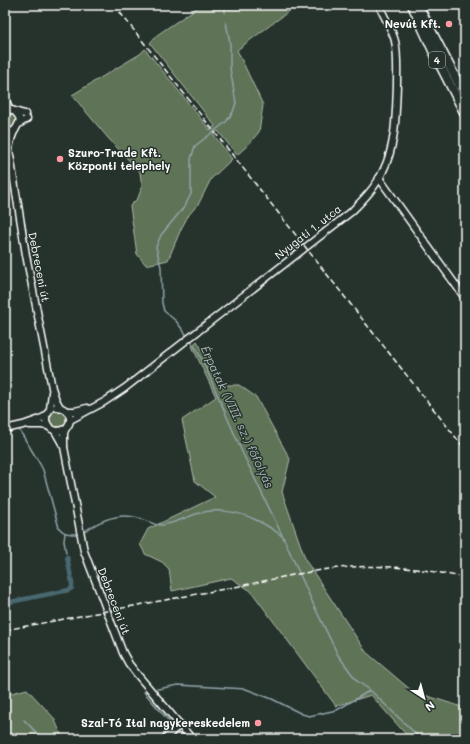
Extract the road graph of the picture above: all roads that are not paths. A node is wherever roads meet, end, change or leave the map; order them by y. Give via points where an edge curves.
1 (379, 5) edge
2 (412, 5) edge
3 (418, 5) edge
4 (465, 96) edge
5 (5, 97) edge
6 (9, 110) edge
7 (465, 114) edge
8 (19, 124) junction
9 (15, 130) junction
10 (5, 133) edge
11 (5, 138) edge
12 (9, 149) junction
13 (379, 178) junction
14 (465, 298) edge
15 (52, 388) junction
16 (100, 404) junction
17 (60, 407) junction
18 (50, 409) junction
19 (67, 411) junction
20 (46, 416) junction
21 (70, 420) junction
22 (23, 425) junction
23 (48, 426) junction
24 (66, 428) junction
25 (5, 429) edge
26 (55, 431) junction
27 (64, 447) junction
28 (180, 724) junction
29 (165, 739) edge
30 (192, 739) edge

1 - 13 street, Nyugati 1. utca via 394,40 397,74 391,148
2 - 7 main road, 4
3 - 4 main road, 4
5 - 6 street
6 - 8 street via 18,116
6 - 8 street via 26,116
8 - 9 street
9 - 10 street
9 - 12 street
11 - 12 street, Debreceni út
12 - 15 street, Debreceni út via 26,255
13 - 14 street
13 - 16 street, Nyugati 1. utca via 351,212 125,388
15 - 17 street
15 - 18 street
16 - 19 street, Nyugati 1. utca
16 - 21 street, Nyugati 1. utca
17 - 18 street
17 - 19 street
18 - 20 street
19 - 21 street
20 - 22 street
20 - 23 street
21 - 24 street
22 - 23 street
22 - 25 street
23 - 26 street
24 - 26 street
24 - 27 street
26 - 27 street
27 - 28 street, Debreceni út via 84,551 123,653 136,673
28 - 29 street
28 - 30 street, Debreceni út

